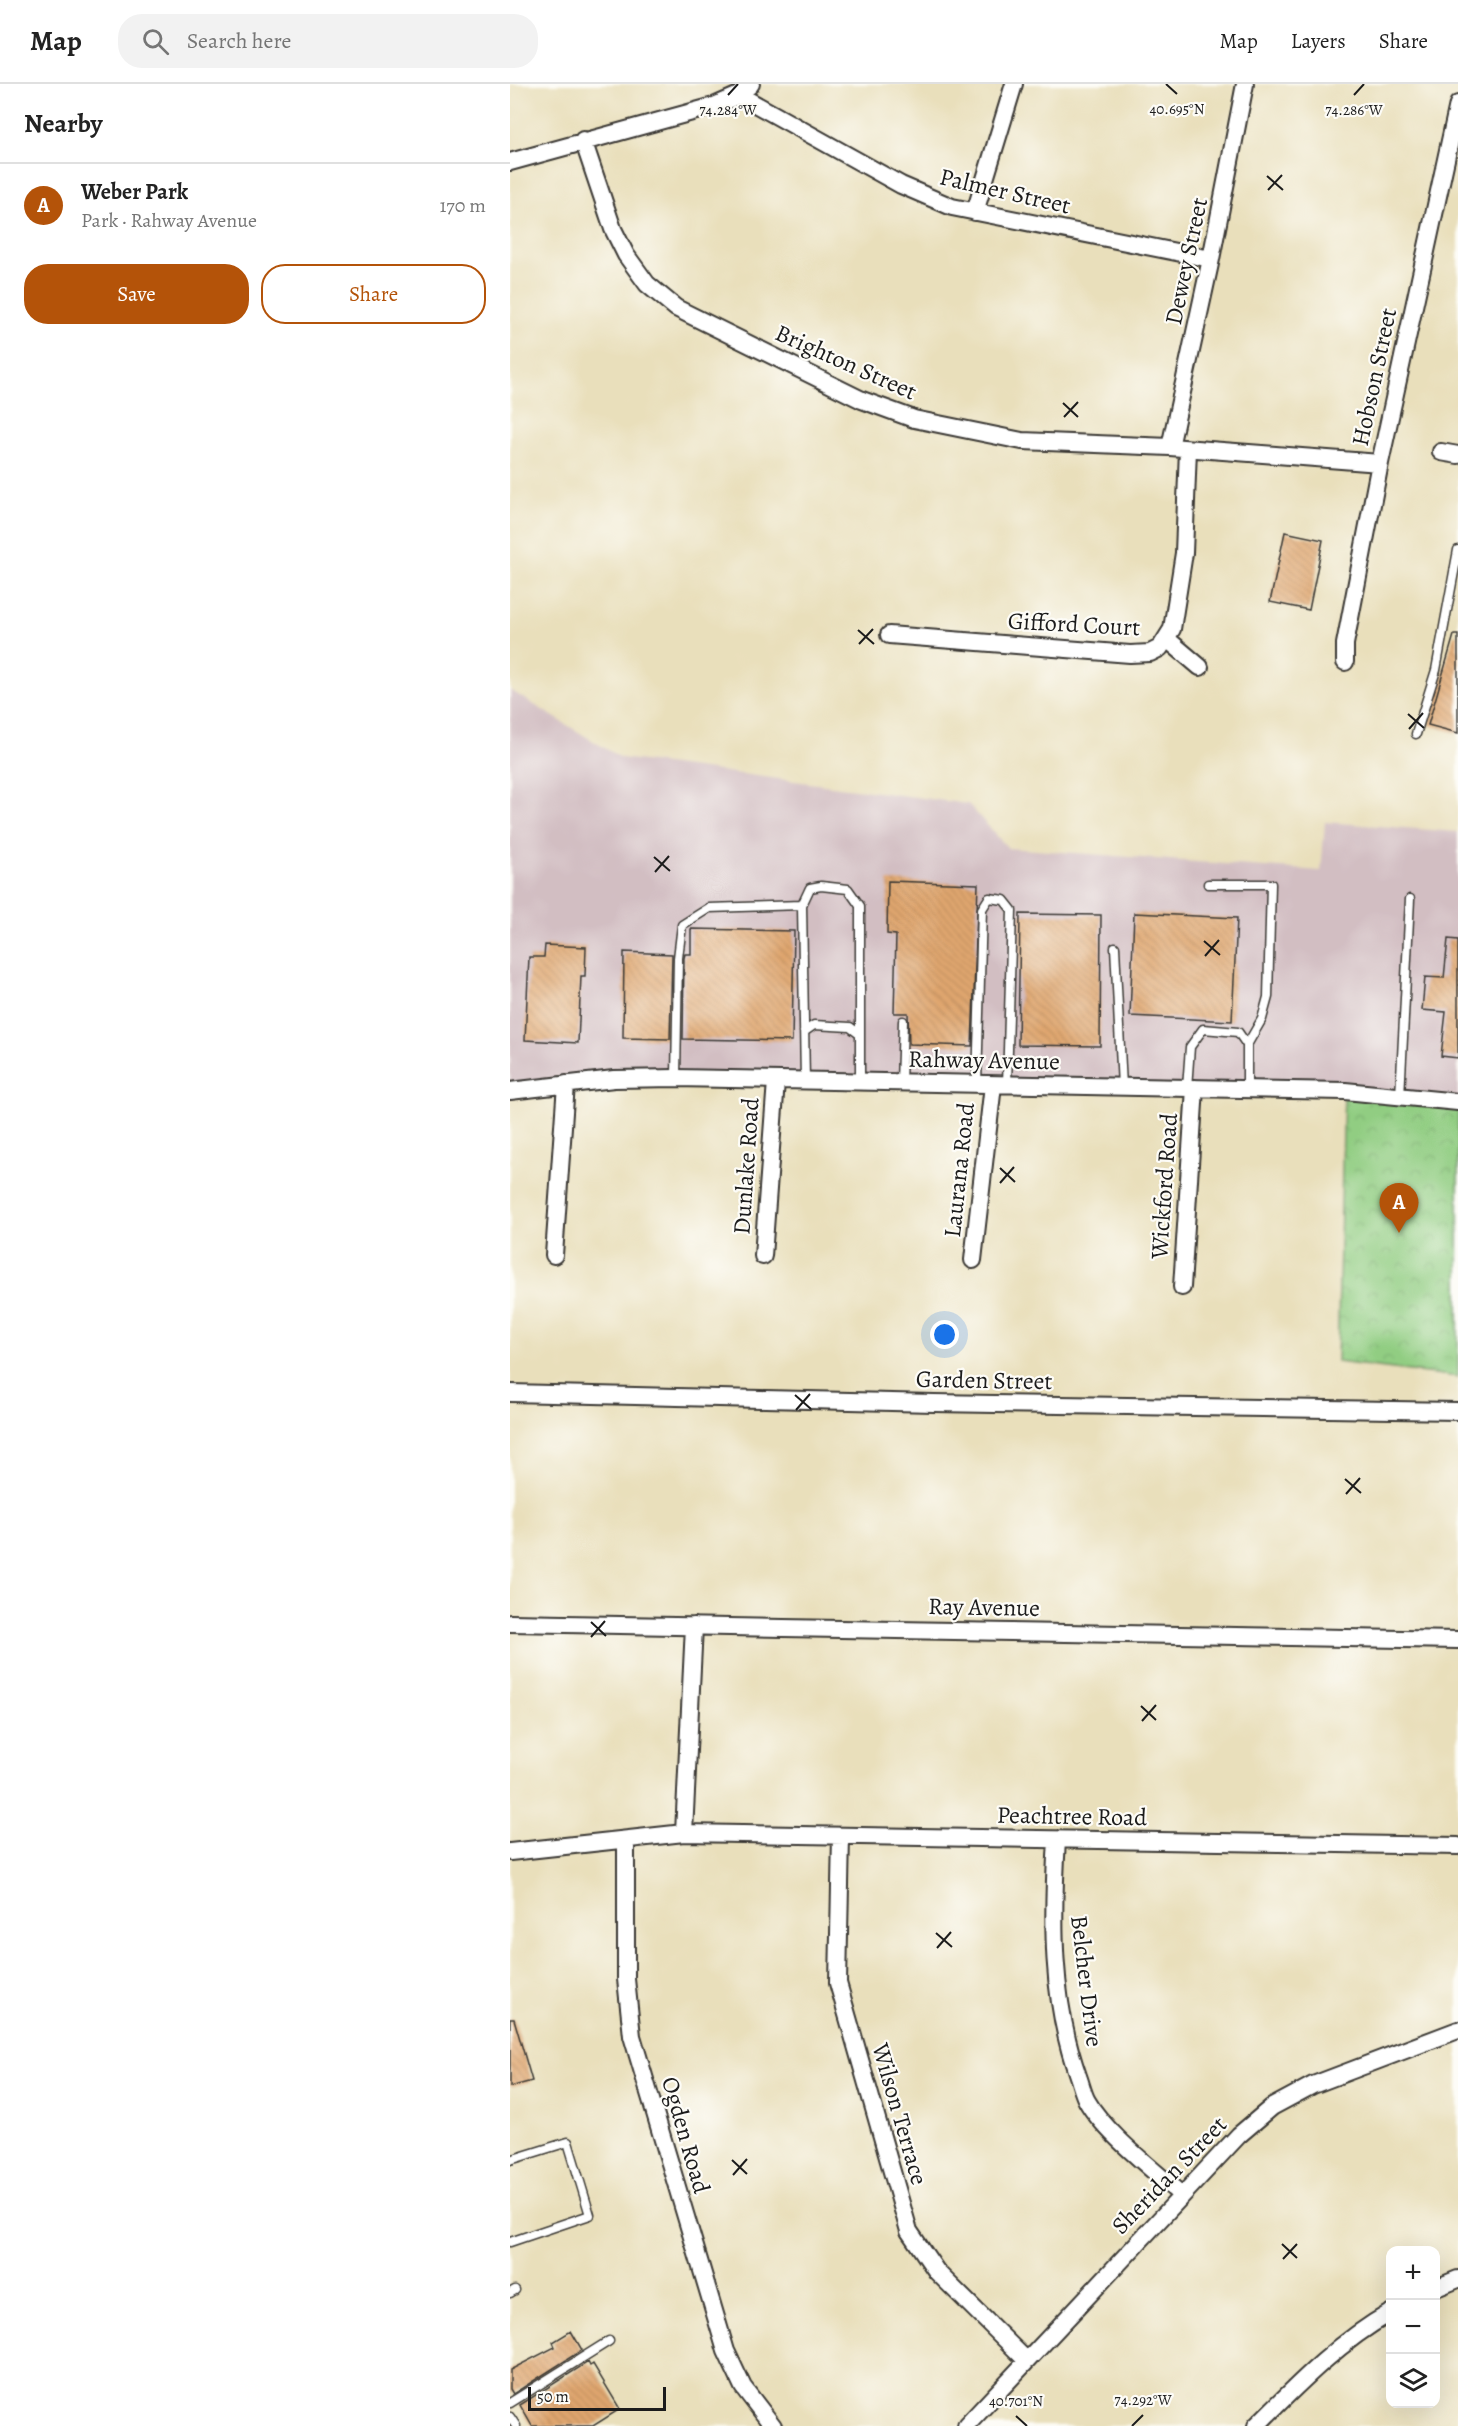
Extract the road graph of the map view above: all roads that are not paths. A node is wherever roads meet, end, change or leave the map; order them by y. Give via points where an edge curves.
1 (1014, 84) edge
2 (1245, 84) edge
3 (745, 89) edge
4 (1458, 104) edge
5 (584, 140) junction
6 (510, 162) edge
7 (975, 212) junction
8 (1211, 259) junction
9 (1170, 447) junction
10 (1188, 449) junction
11 (1441, 452) dead end
12 (1458, 455) edge
13 (1380, 463) junction
14 (1458, 550) edge
15 (889, 635) dead end
16 (1167, 639) junction
17 (1345, 662) dead end
18 (1200, 668) dead end
19 (1416, 734) dead end
20 (1208, 884) dead end
21 (1410, 899) dead end
22 (802, 905) junction
23 (1114, 947) dead end
24 (903, 1022) dead end
25 (804, 1032) junction
26 (858, 1033) junction
27 (1247, 1045) junction
28 (676, 1078) junction
29 (776, 1081) junction
30 (806, 1081) junction
31 (860, 1082) junction
32 (901, 1083) junction
33 (566, 1084) junction
34 (992, 1085) junction
35 (1122, 1087) junction
36 (1191, 1088) junction
37 (1247, 1089) junction
38 (510, 1091) edge
39 (1400, 1097) junction
40 (1458, 1102) edge
41 (554, 1255) dead end
42 (763, 1256) dead end
43 (973, 1260) dead end
44 (1182, 1287) dead end
45 (510, 1394) edge
46 (1458, 1411) edge
47 (510, 1623) edge
48 (694, 1626) junction
49 (1458, 1640) edge
50 (684, 1833) junction
51 (841, 1836) junction
52 (626, 1840) junction
53 (1057, 1840) junction
54 (1458, 1846) edge
55 (510, 1852) edge
56 (1458, 2030) edge
57 (510, 2160) edge
58 (1181, 2196) junction
59 (510, 2242) edge
60 (1458, 2279) edge
61 (1440, 2286) edge
62 (1386, 2315) edge
63 (609, 2341) dead end
64 (1027, 2361) junction
65 (510, 2403) edge
66 (510, 2416) edge
67 (516, 2426) edge
68 (773, 2426) edge
69 (966, 2426) edge
70 (1257, 2426) edge

1 - 7 street
2 - 8 street, Dewey Street
3 - 5 street via 714,106
3 - 7 street, Palmer Street via 925,197
4 - 13 street, Hobson Street
5 - 6 street
5 - 9 street, Brighton Street via 626,255 647,284 676,308 862,400 914,419 1022,441
7 - 8 street, Palmer Street
8 - 9 street, Dewey Street
9 - 10 street, Brighton Street
10 - 13 street, Brighton Street
10 - 16 street, Gifford Court via 1184,553
11 - 12 street
13 - 17 street, Hobson Street via 1345,644
14 - 19 lane via 1436,670
15 - 16 street, Gifford Court via 1140,655 1160,648
16 - 18 street
20 - 27 lane via 1271,884 1268,997 1262,1019
21 - 39 lane
22 - 25 lane
22 - 26 lane via 810,888 821,886 848,889 859,901
22 - 28 lane via 709,908 682,925
23 - 35 lane
24 - 32 lane
25 - 26 lane via 814,1024 850,1027
25 - 30 lane
26 - 31 lane
27 - 36 lane via 1238,1032 1203,1029 1190,1047
27 - 37 lane
28 - 29 street, Rahway Avenue
28 - 33 street, Rahway Avenue
29 - 30 street, Rahway Avenue
29 - 42 street, Dunlake Road
30 - 31 street, Rahway Avenue
31 - 32 street, Rahway Avenue
32 - 34 street, Rahway Avenue
33 - 38 street, Rahway Avenue
33 - 41 street
34 - 34 lane via 1012,910 1004,900 989,898 982,909
34 - 35 street, Rahway Avenue
34 - 43 street, Laurana Road
35 - 36 street, Rahway Avenue
36 - 37 street, Rahway Avenue
36 - 44 street, Wickford Road
37 - 39 street, Rahway Avenue
39 - 40 street, Rahway Avenue
45 - 46 street, Garden Street
47 - 48 street, Ray Avenue
48 - 49 street, Ray Avenue
48 - 50 street
50 - 51 street, Peachtree Road
50 - 52 street, Peachtree Road
51 - 53 street, Peachtree Road
51 - 64 street, Wilson Terrace via 838,1983 909,2231 938,2272
52 - 55 street, Peachtree Road
52 - 68 street, Ogden Road via 626,1979 632,2036 726,2351 743,2386
53 - 54 street, Peachtree Road
53 - 58 street, Belcher Drive via 1054,1957 1067,2045 1087,2102
56 - 58 street, Sheridan Street via 1313,2085 1272,2107 1239,2135
57 - 59 lane via 568,2142 590,2215
58 - 64 street, Sheridan Street
60 - 61 street
62 - 70 street via 1368,2325 1299,2383
63 - 65 lane
64 - 69 street, Sheridan Street
66 - 67 lane

